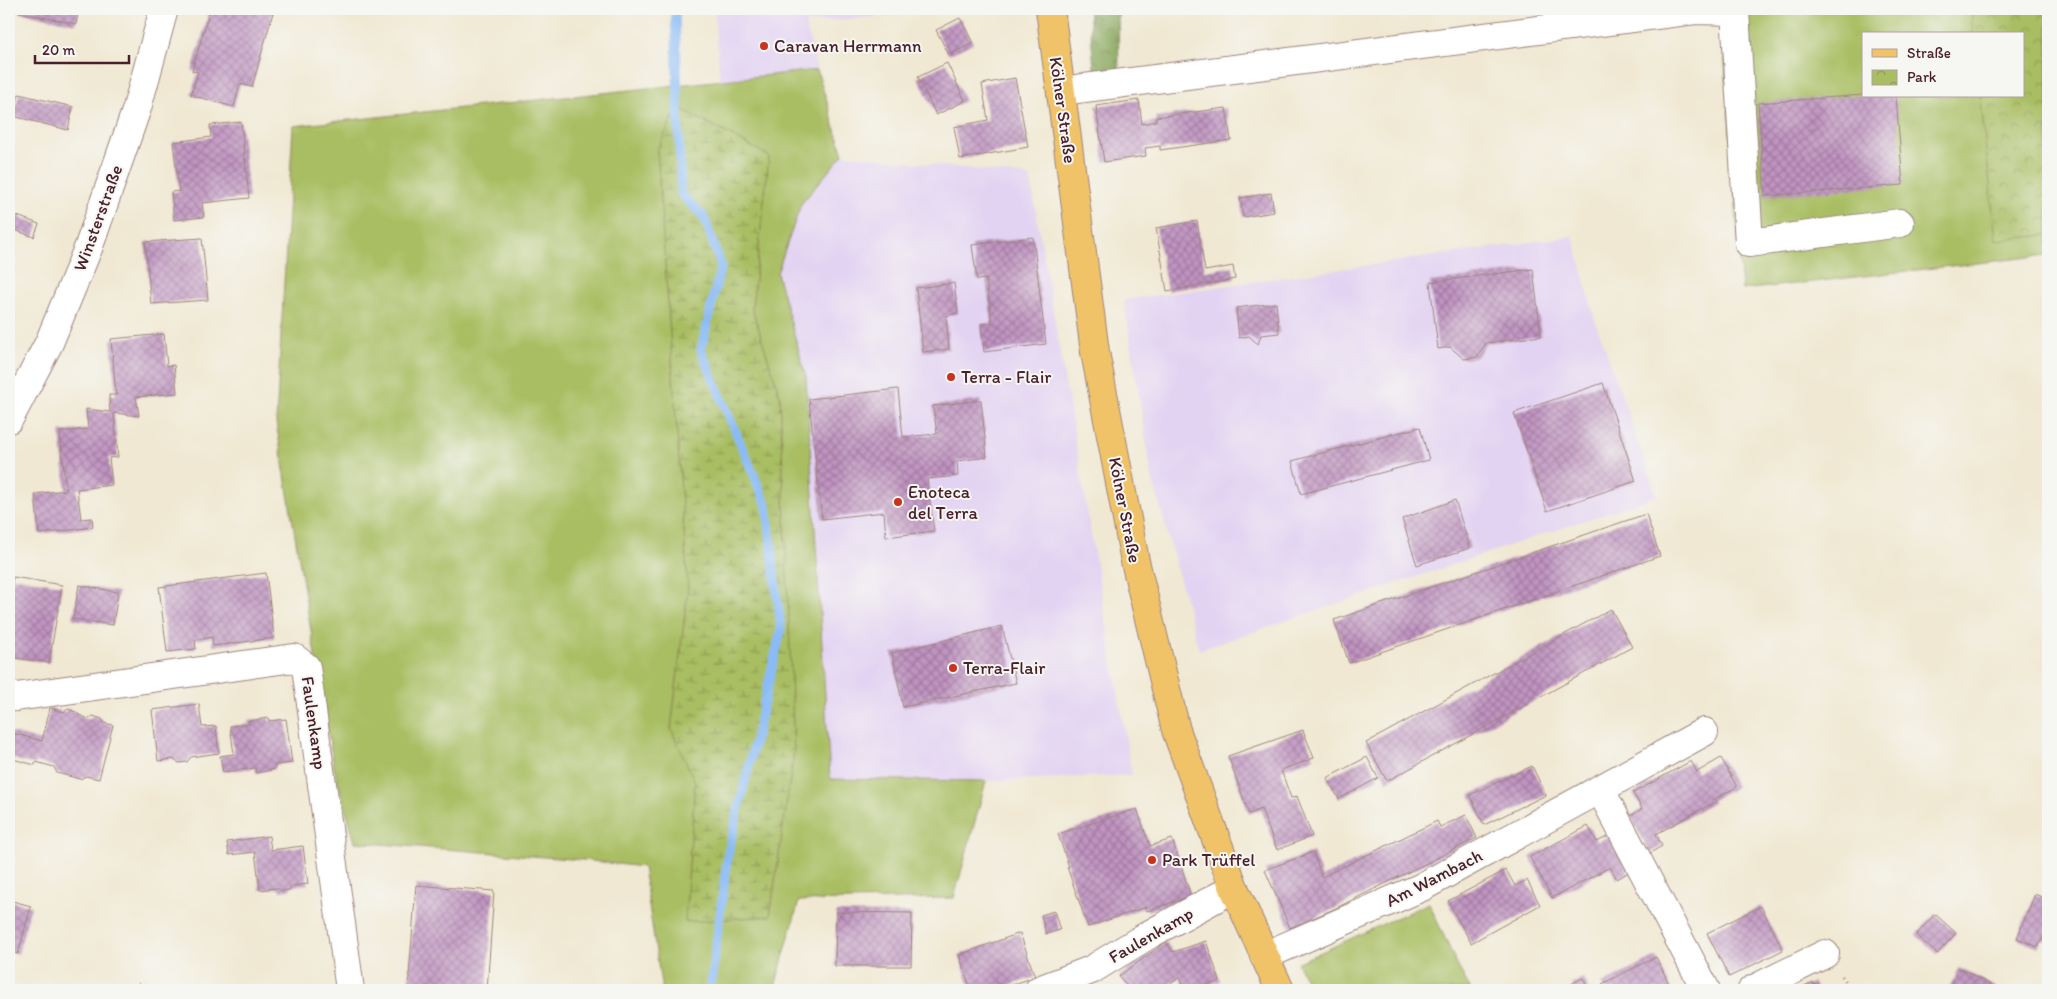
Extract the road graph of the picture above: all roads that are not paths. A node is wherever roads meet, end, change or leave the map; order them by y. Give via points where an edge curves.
1 (164, 9) edge
2 (1050, 9) edge
3 (1061, 91) junction
4 (1900, 223) dead end
5 (9, 419) edge
6 (9, 698) edge
7 (1704, 732) dead end
8 (1600, 789) junction
9 (1234, 888) junction
10 (1825, 954) dead end
11 (1264, 956) junction
12 (350, 990) edge
13 (1039, 990) edge
14 (1280, 990) edge
15 (1706, 990) edge
16 (1752, 990) edge

1 - 5 street, Winsterstraße via 137,108 89,246 49,343
2 - 3 main road, Kölner Straße
3 - 4 street via 1694,10 1735,10 1749,243
3 - 9 main road, Kölner Straße via 1095,352 1135,561 1176,730
6 - 12 street, Faulenkamp via 294,658 306,667
7 - 8 street, Am Wambach
8 - 11 street, Am Wambach via 1422,887
8 - 15 street
9 - 11 main road, Kölner Straße
9 - 13 street, Faulenkamp via 1091,970
10 - 16 street
11 - 14 main road, Kölner Straße

